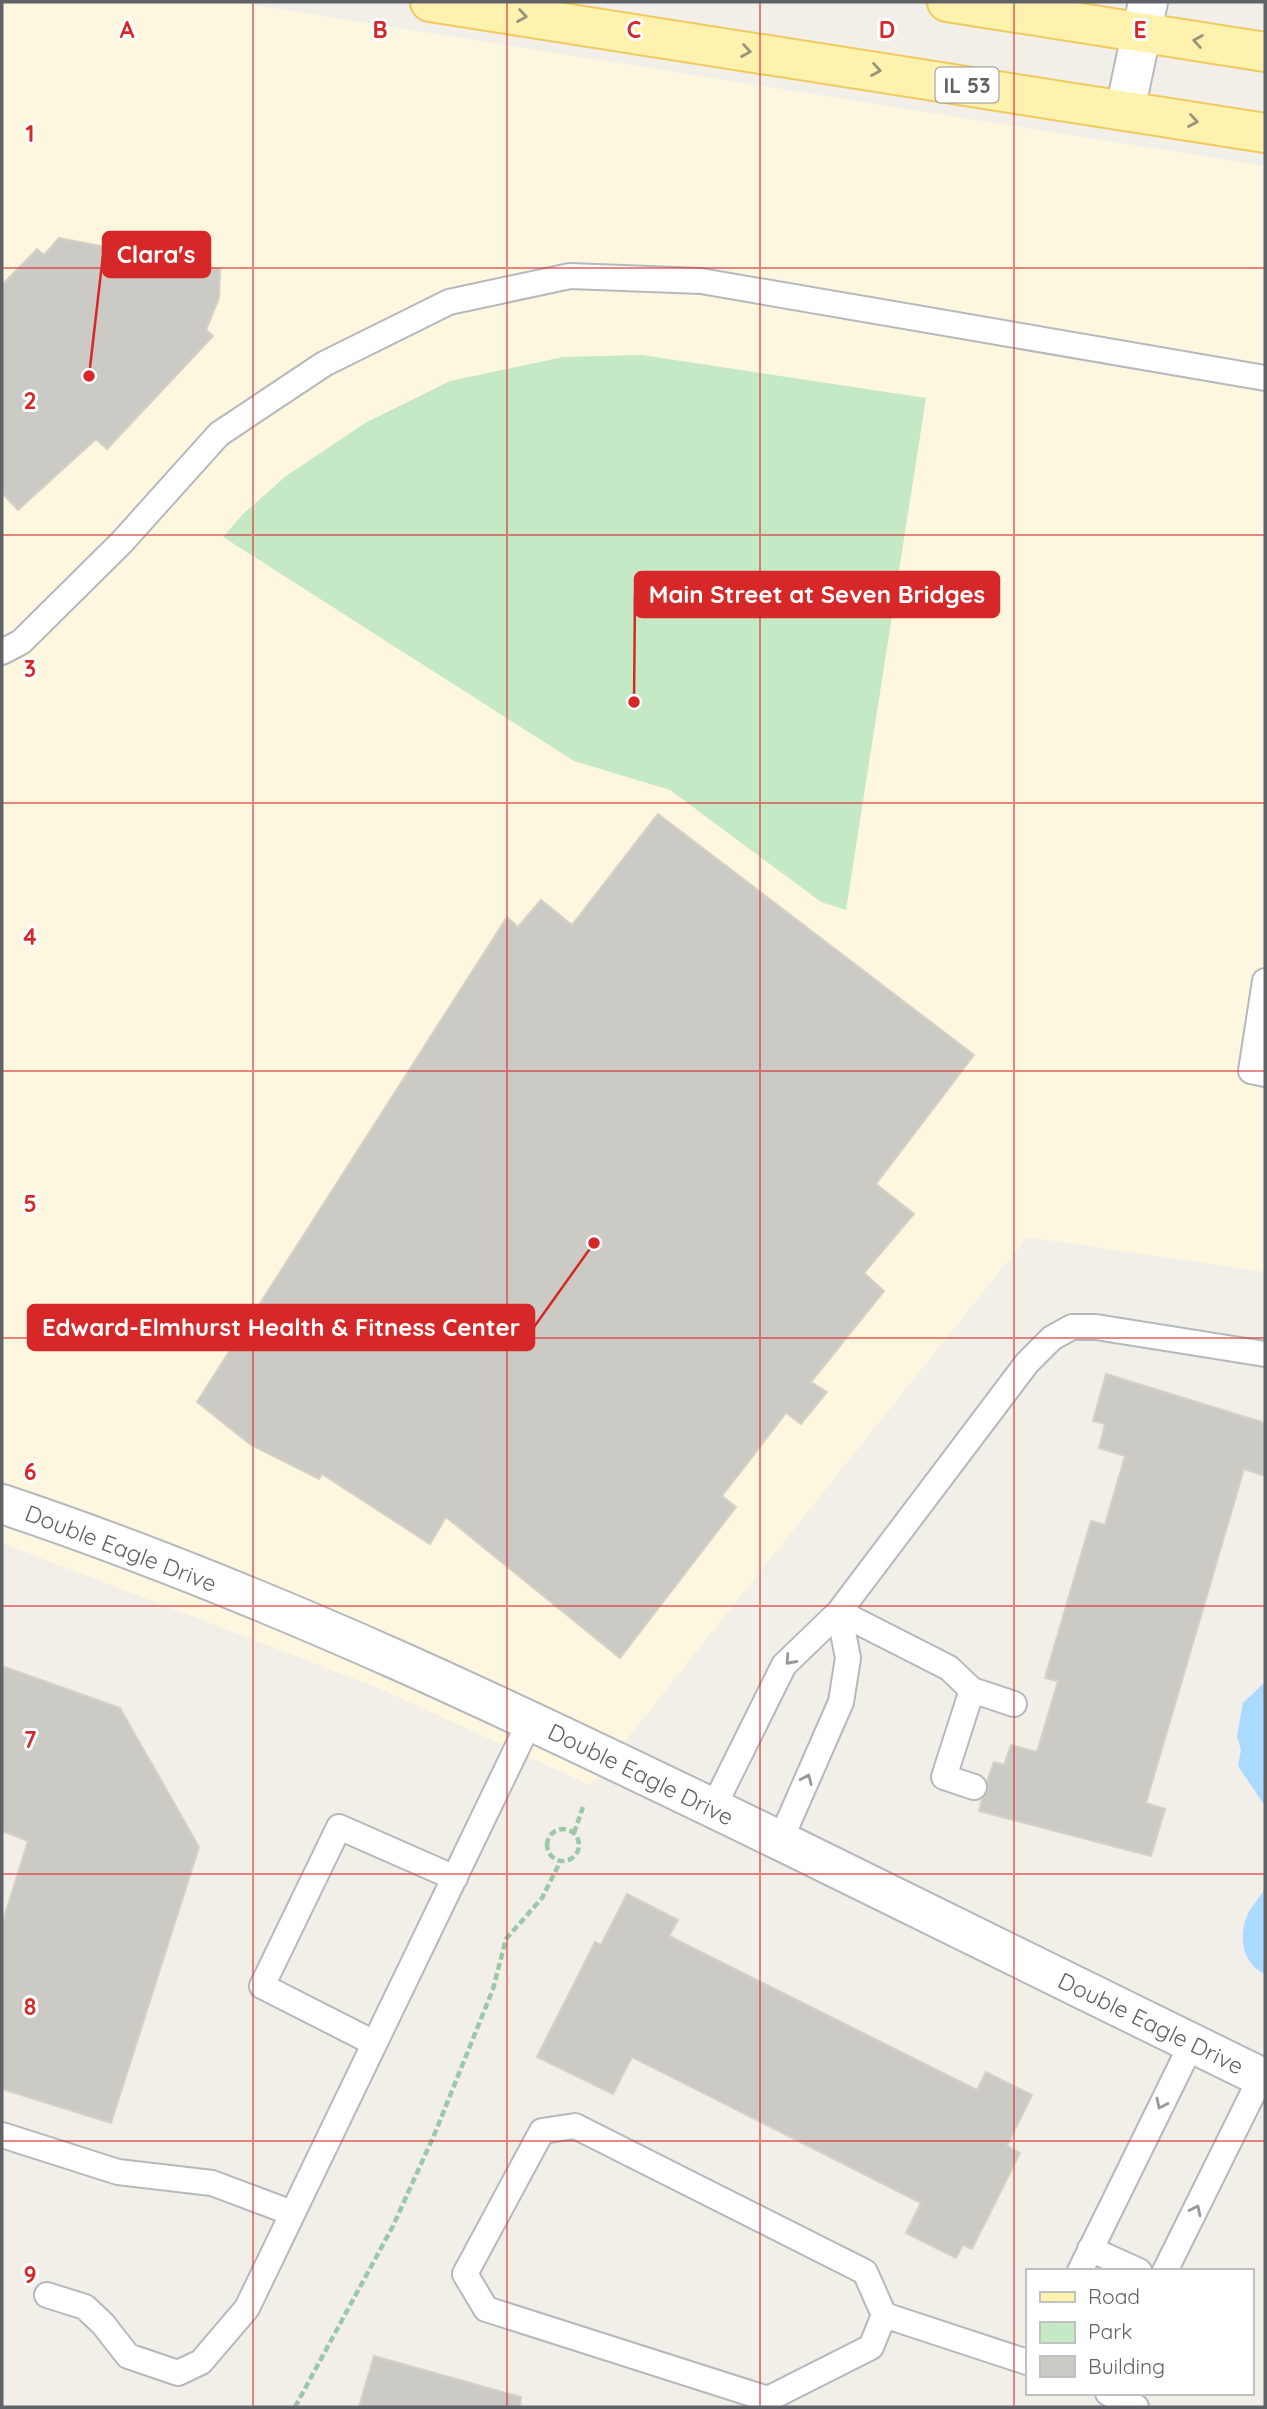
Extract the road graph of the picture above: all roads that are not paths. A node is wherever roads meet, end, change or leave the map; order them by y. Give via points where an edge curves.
1 (430, 2) edge
2 (947, 2) edge
3 (1146, 17) edge
4 (1265, 52) edge
5 (1125, 110) junction
6 (1265, 133) edge
7 (1265, 377) edge
8 (2, 652) edge
9 (1265, 981) edge
10 (1265, 1074) edge
11 (1265, 1354) edge
12 (2, 1504) edge
13 (839, 1612) junction
14 (972, 1690) junction
15 (1014, 1704) dead end
16 (530, 1721) junction
17 (974, 1787) dead end
18 (713, 1808) junction
19 (780, 1841) junction
20 (455, 1878) junction
21 (374, 2043) junction
22 (1192, 2043) junction
23 (1263, 2078) edge
24 (2, 2135) edge
25 (292, 2213) junction
26 (1085, 2260) edge
27 (1129, 2269) edge
28 (1166, 2269) edge
29 (47, 2295) dead end
30 (884, 2315) junction
31 (1026, 2362) edge
32 (1112, 2395) edge
33 (1136, 2407) edge

1 -> 5 main road, IL 53
2 - 3 main road
4 -> 3 main road
3 - 5 street
5 -> 6 main road, IL 53
7 - 8 lane via 701,281 570,276 449,302 324,364 219,434 122,542 21,642
9 - 10 lane via 1251,1072
11 - 13 lane via 1096,1327 1072,1327 1052,1338 1027,1363
12 - 16 street, Double Eagle Drive via 236,1591
13 - 14 lane via 949,1668
13 -> 18 lane via 784,1665
19 -> 13 lane via 841,1702 848,1658
14 - 15 lane
14 - 17 lane via 944,1777
16 - 18 street, Double Eagle Drive
16 - 20 lane
18 - 19 street, Double Eagle Drive
19 - 22 street, Double Eagle Drive
20 - 21 lane
20 - 21 lane via 339,1827 262,1986
21 - 25 lane
22 - 23 street, Double Eagle Drive
22 -> 26 lane
28 -> 23 lane
24 - 25 lane via 118,2172 212,2183
25 - 29 lane via 247,2308 201,2362 178,2373 128,2356 85,2306
26 - 27 lane
30 - 30 lane via 865,2272 575,2126 541,2131 466,2274 486,2309 768,2399 871,2347
30 - 31 lane
32 - 33 lane

